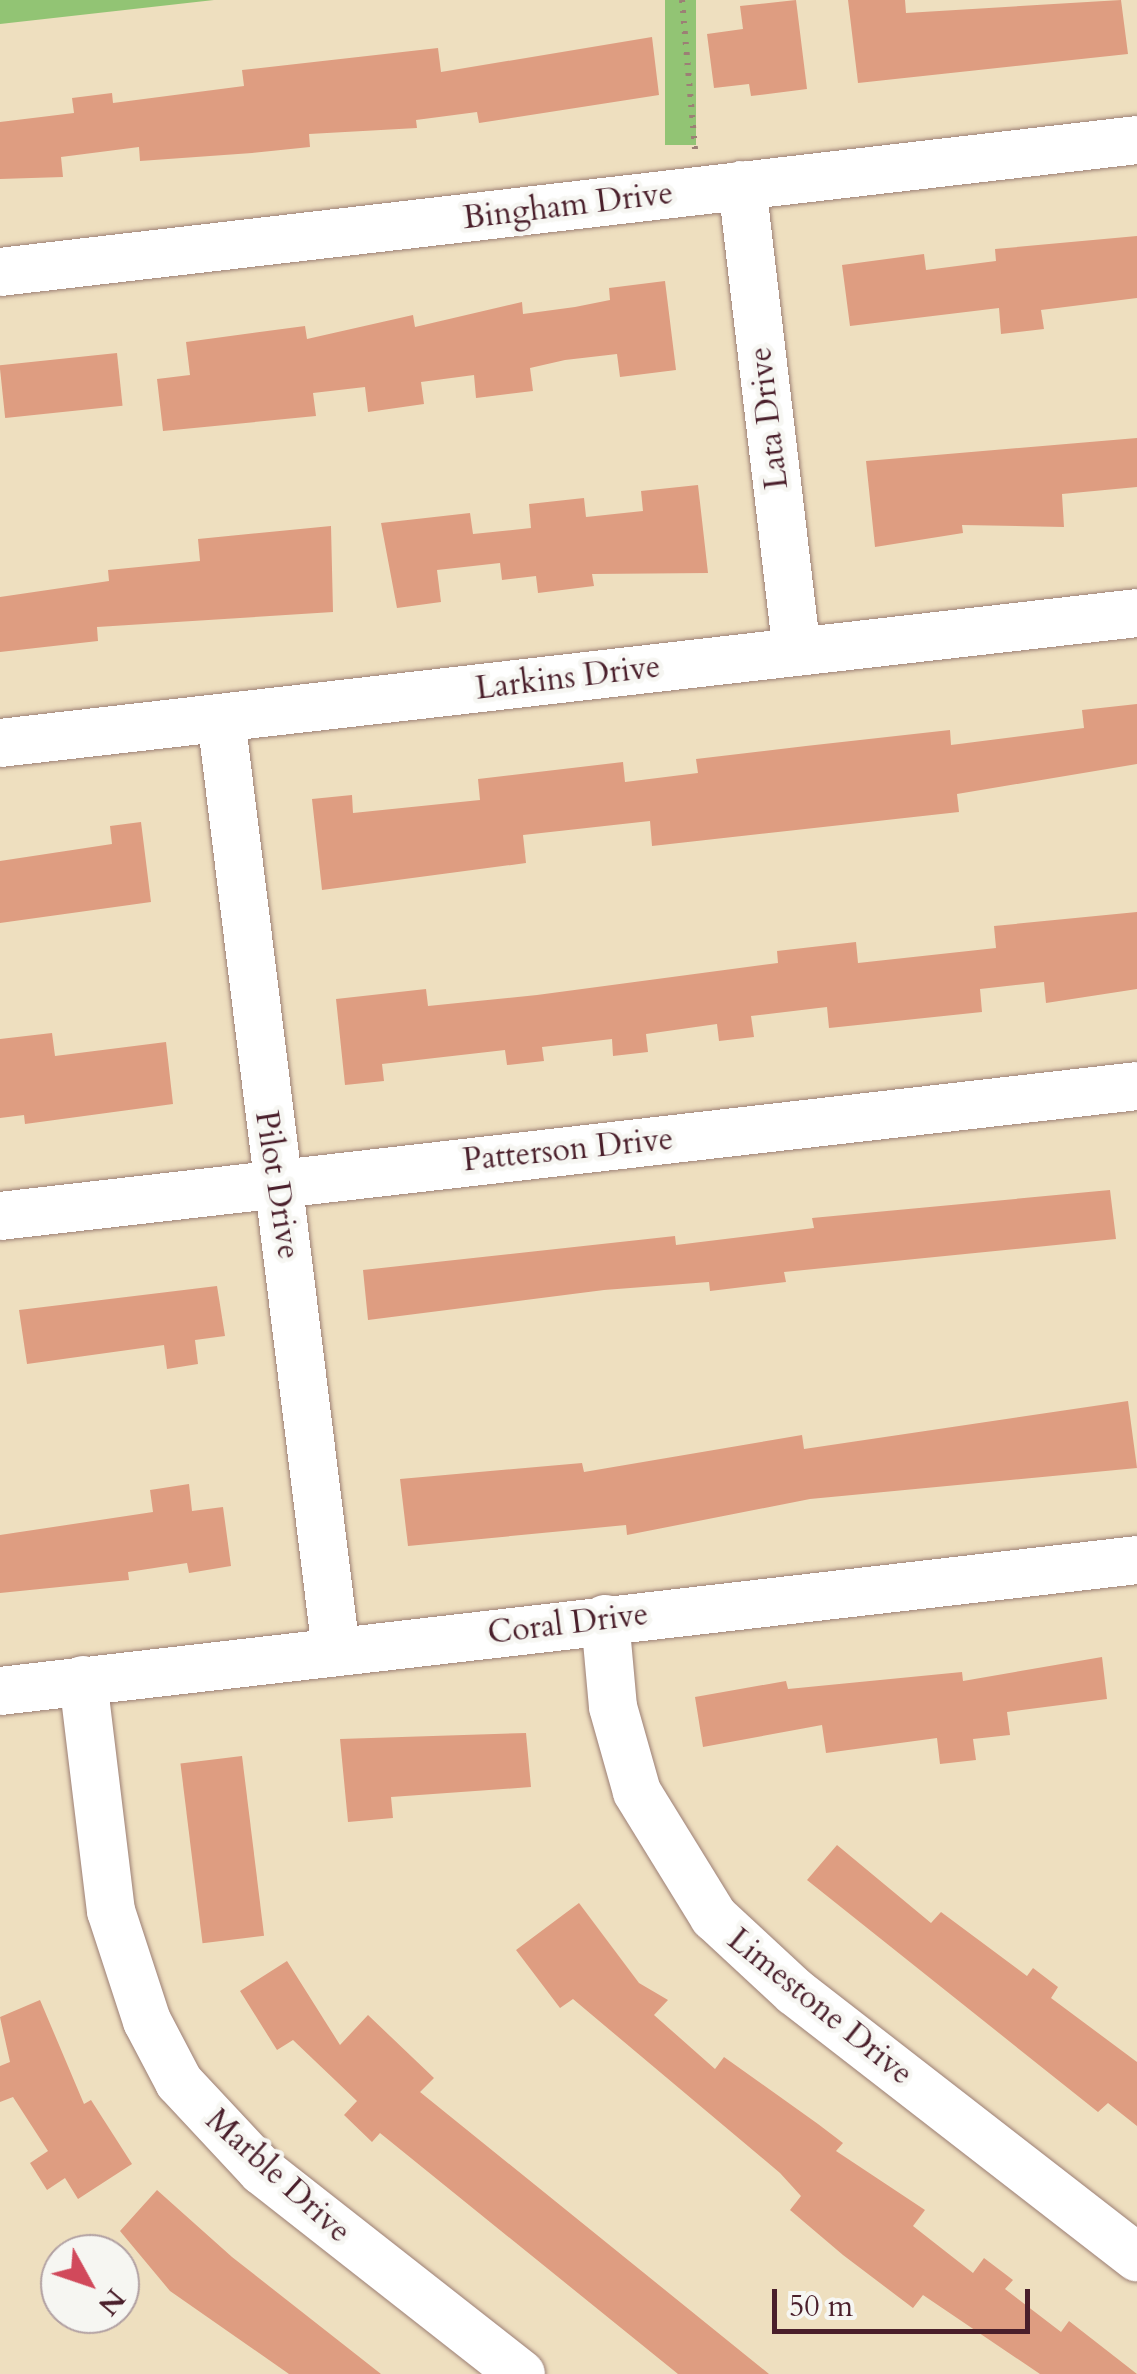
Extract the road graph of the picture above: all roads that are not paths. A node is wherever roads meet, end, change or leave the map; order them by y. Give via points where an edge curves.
1 (1137, 140) edge
2 (742, 186) junction
3 (0, 272) edge
4 (1137, 612) edge
5 (796, 651) junction
6 (221, 718) junction
7 (0, 743) edge
8 (1137, 1086) edge
9 (276, 1184) junction
10 (0, 1216) edge
11 (1137, 1560) edge
12 (604, 1619) junction
13 (336, 1651) junction
14 (82, 1680) junction
15 (0, 1692) edge
16 (1137, 2257) edge
17 (522, 2374) edge

1 - 2 street, Bingham Drive
2 - 3 street, Bingham Drive
2 - 5 street, Lata Drive
4 - 5 street, Larkins Drive
5 - 6 street, Larkins Drive
6 - 7 street, Larkins Drive
6 - 9 street, Pilot Drive
8 - 9 street, Patterson Drive
9 - 10 street, Patterson Drive
9 - 13 street, Pilot Drive
11 - 12 street, Coral Drive
12 - 13 street, Coral Drive
12 - 16 street, Limestone Drive via 613,1706 637,1792 714,1917 796,1992
13 - 14 street, Coral Drive
14 - 15 street, Coral Drive
14 - 17 street, Marble Drive via 111,1912 147,2021 179,2082 262,2171

